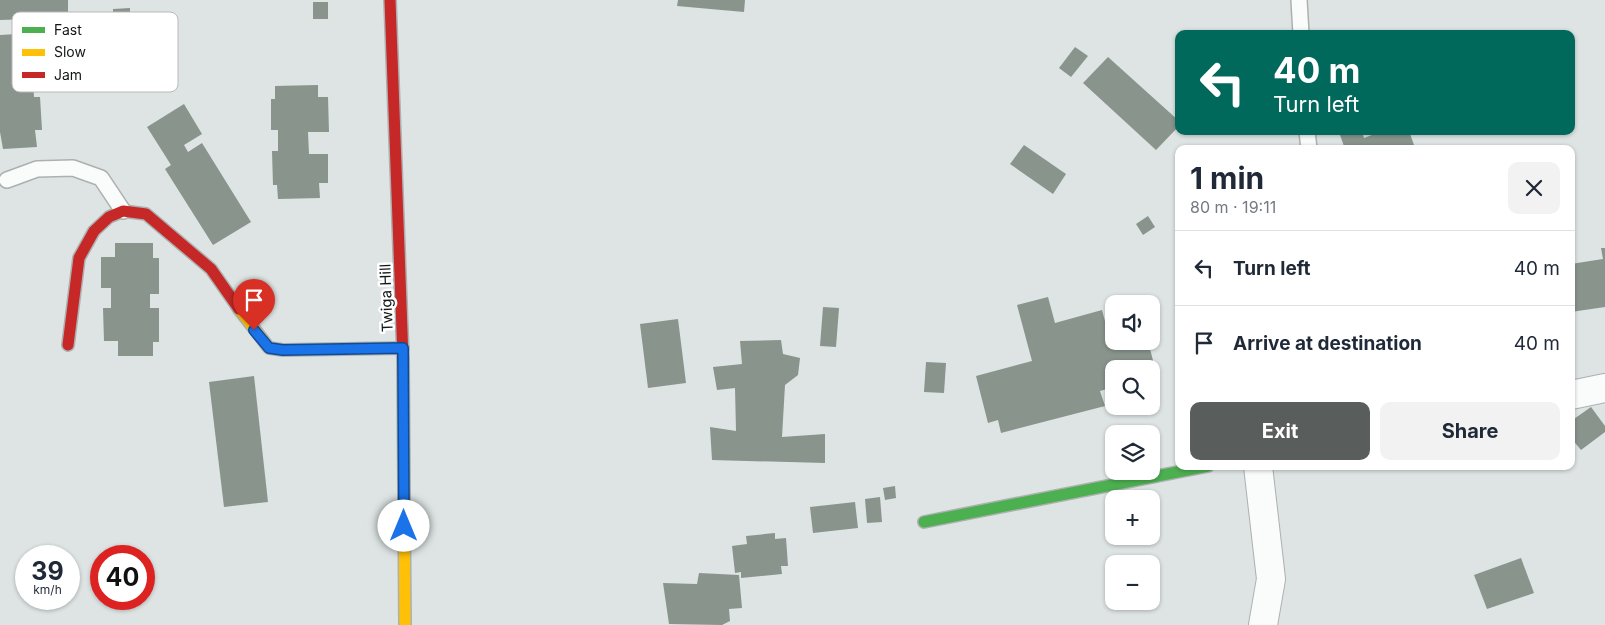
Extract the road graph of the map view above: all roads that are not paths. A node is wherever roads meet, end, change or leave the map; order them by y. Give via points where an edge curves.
1 (390, 0) edge
2 (1299, 0) edge
3 (1301, 30) edge
4 (7, 180) dead end
5 (123, 211) junction
6 (68, 345) dead end
7 (403, 348) junction
8 (1605, 388) edge
9 (1575, 394) edge
10 (1188, 470) edge
11 (1258, 470) edge
12 (924, 522) dead end
13 (405, 625) edge
14 (1264, 625) edge

1 - 7 street, Twiga Hill
2 - 3 lane
4 - 5 lane via 36,169 73,168 101,178
5 - 6 street via 109,217 94,231 79,258
5 - 7 street via 146,214 211,269 269,348
7 - 13 street, Twiga Hill
8 - 9 street
10 - 12 street
11 - 14 street via 1271,578

